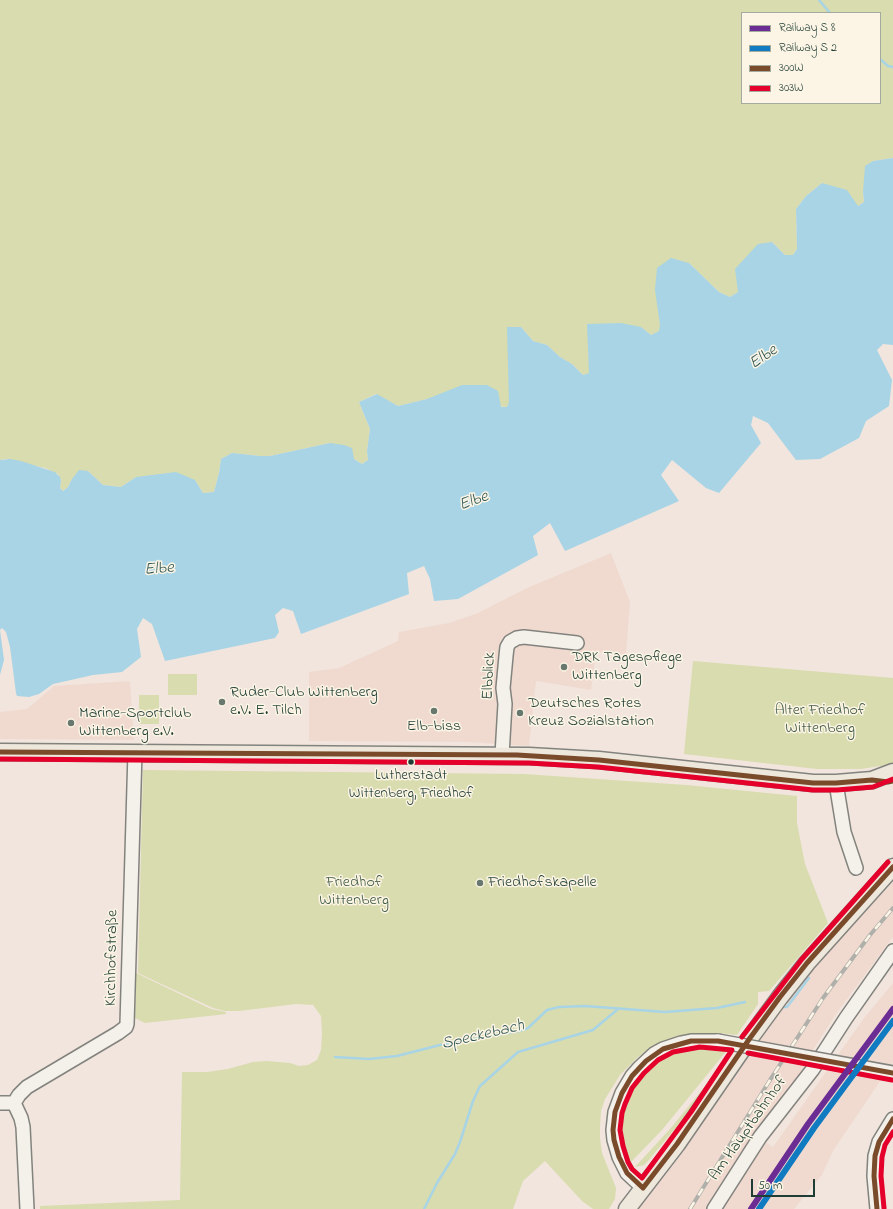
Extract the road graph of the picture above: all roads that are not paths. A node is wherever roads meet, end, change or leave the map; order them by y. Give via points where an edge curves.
1 (577, 643) dead end
2 (0, 752) edge
3 (135, 752) junction
4 (502, 755) junction
5 (893, 772) edge
6 (872, 780) junction
7 (893, 781) edge
8 (836, 783) junction
9 (893, 867) edge
10 (856, 868) dead end
11 (893, 951) edge
12 (893, 1073) edge
13 (0, 1103) edge
14 (16, 1108) junction
15 (893, 1119) edge
16 (643, 1188) junction
17 (27, 1209) edge
18 (627, 1209) edge
19 (714, 1209) edge
20 (877, 1209) edge

1 - 4 street, Elbblick via 524,638 510,642 507,647 503,688 505,704
2 - 3 main road
3 - 4 main road
3 - 14 street, Kirchhofstraße via 127,1024 118,1033 27,1087 19,1094
4 - 8 main road via 582,759
5 - 6 main road
6 - 7 main road
6 - 8 main road
8 - 10 street via 844,832
9 - 16 main road via 780,997
11 - 19 street, Am Hauptbahnhof via 813,1070 760,1137
12 - 16 street, bridge via 718,1041 691,1041 663,1049 654,1054 632,1076 618,1102 614,1121 614,1135 620,1161 627,1173
13 - 14 street
14 - 17 street via 23,1126
15 - 20 street via 874,1156
16 - 18 main road

